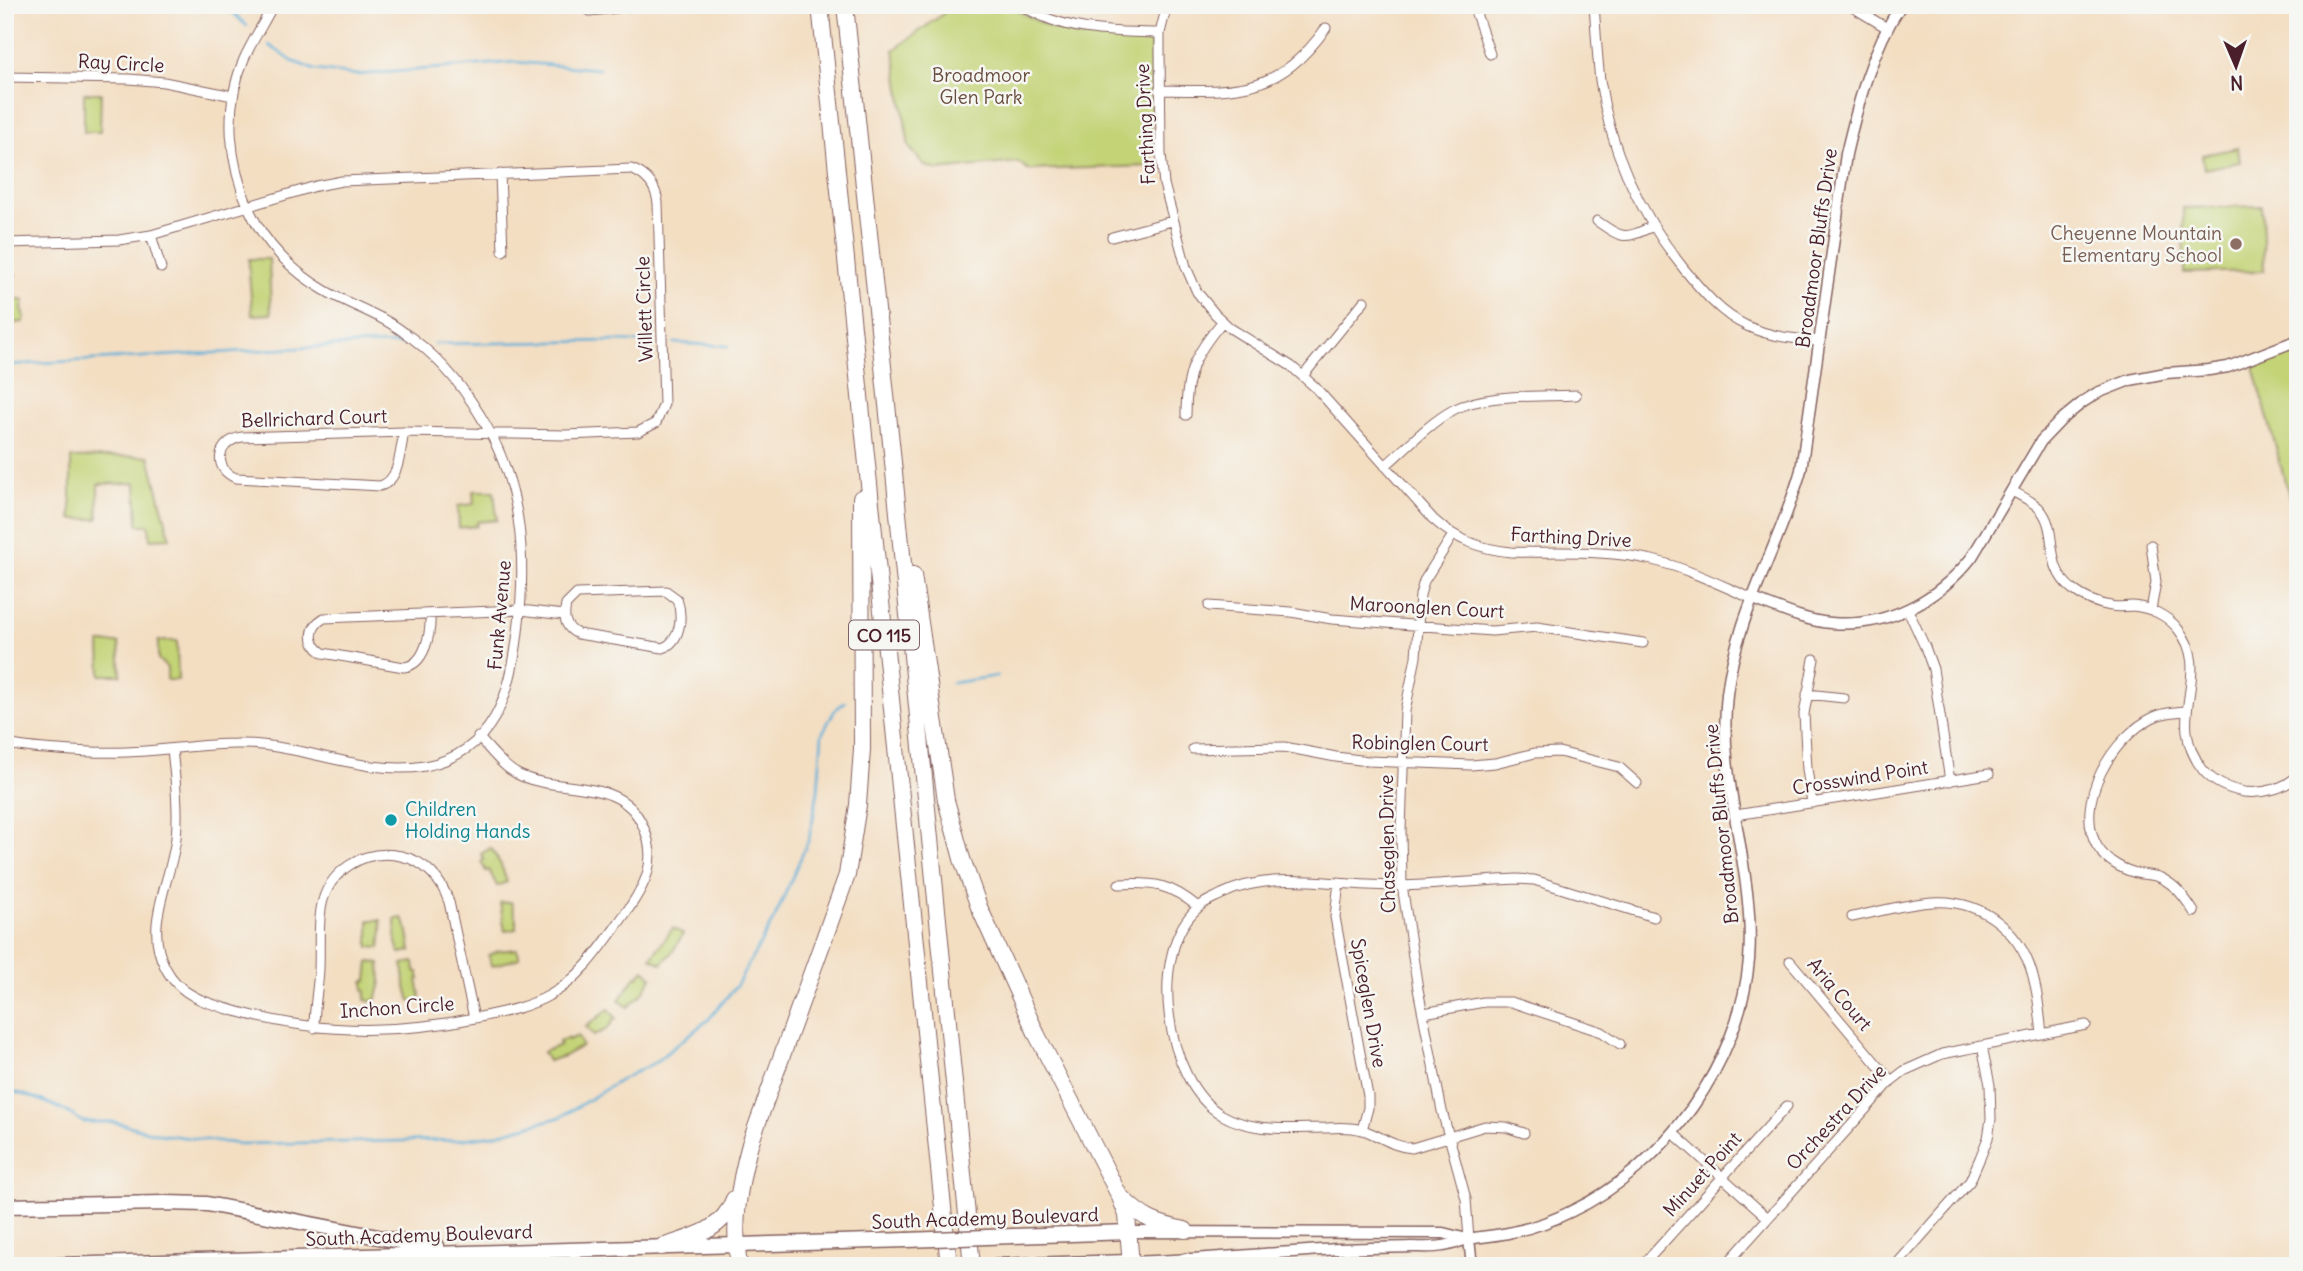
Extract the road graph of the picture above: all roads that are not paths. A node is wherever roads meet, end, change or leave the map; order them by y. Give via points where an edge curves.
1 (273, 5) edge
2 (583, 5) edge
3 (644, 5) edge
4 (820, 5) edge
5 (845, 5) edge
6 (1021, 5) edge
7 (1167, 5) edge
8 (1474, 5) edge
9 (1594, 5) edge
10 (1849, 5) edge
11 (1901, 5) edge
12 (1326, 28) dead end
13 (1887, 28) junction
14 (1160, 33) junction
15 (1490, 54) dead end
16 (5, 77) edge
17 (1159, 90) junction
18 (233, 96) junction
19 (500, 174) junction
20 (248, 206) junction
21 (1172, 221) junction
22 (1597, 221) dead end
23 (1653, 226) junction
24 (151, 235) junction
25 (1112, 237) dead end
26 (6, 243) edge
27 (502, 251) dead end
28 (161, 268) dead end
29 (9, 278) dead end
30 (1364, 301) dead end
31 (1222, 322) junction
32 (2298, 340) edge
33 (1820, 341) junction
34 (1303, 376) junction
35 (1576, 395) dead end
36 (860, 408) junction
37 (1186, 415) dead end
38 (404, 432) junction
39 (491, 433) junction
40 (892, 452) junction
41 (1385, 466) junction
42 (2012, 491) junction
43 (1453, 535) junction
44 (2151, 545) dead end
45 (1753, 599) junction
46 (1209, 606) dead end
47 (521, 610) junction
48 (1908, 610) junction
49 (2151, 610) junction
50 (430, 615) junction
51 (564, 615) junction
52 (1417, 625) junction
53 (1643, 643) dead end
54 (1814, 659) dead end
55 (1807, 694) junction
56 (1844, 698) dead end
57 (2185, 711) junction
58 (478, 737) junction
59 (5, 743) edge
60 (172, 749) junction
61 (1194, 749) dead end
62 (1403, 762) junction
63 (1989, 775) dead end
64 (2298, 775) edge
65 (1950, 781) junction
66 (1637, 783) dead end
67 (1812, 803) junction
68 (1736, 815) junction
69 (1339, 882) junction
70 (1119, 884) dead end
71 (1402, 885) junction
72 (1198, 907) junction
73 (2194, 912) dead end
74 (1654, 917) dead end
75 (1852, 917) dead end
76 (1790, 961) dead end
77 (1424, 1013) junction
78 (474, 1018) junction
79 (2086, 1025) dead end
80 (314, 1028) junction
81 (2042, 1034) junction
82 (1620, 1044) dead end
83 (1982, 1046) junction
84 (1891, 1081) junction
85 (1787, 1106) dead end
86 (1362, 1130) junction
87 (1524, 1133) dead end
88 (1673, 1133) junction
89 (1449, 1137) junction
90 (1723, 1177) junction
91 (740, 1180) junction
92 (1120, 1197) junction
93 (5, 1206) edge
94 (1768, 1218) junction
95 (1185, 1230) junction
96 (1129, 1232) junction
97 (1469, 1239) junction
98 (736, 1245) junction
99 (662, 1247) junction
100 (498, 1251) junction
101 (1179, 1263) edge
102 (1131, 1264) edge
103 (1016, 1265) edge
104 (27, 1266) edge
105 (739, 1266) edge
106 (949, 1266) edge
107 (972, 1266) edge
108 (995, 1266) edge
109 (1472, 1266) edge
110 (1642, 1266) edge
111 (1725, 1266) edge
112 (1895, 1266) edge

1 - 18 street, Funk Avenue via 245,58
2 - 3 street via 590,11
4 - 36 highway, CO 115
5 - 40 highway, CO 115
6 - 14 street via 1083,29
7 - 14 street, Farthing Drive
8 - 15 street
9 - 23 street via 1606,114 1624,171
10 - 13 street
11 - 13 street, Broadmoor Bluffs Drive
12 - 17 street via 1289,69 1258,84 1229,91
13 - 33 street, Broadmoor Bluffs Drive via 1846,154
14 - 17 street, Farthing Drive
16 - 18 street, Ray Circle via 129,79
17 - 21 street, Farthing Drive via 1162,167
18 - 20 street, Funk Avenue via 234,163
19 - 20 street, Willett Circle via 342,181
19 - 27 street
19 - 39 street, Willett Circle via 631,169 651,183 658,203 664,404 656,423 638,432
20 - 24 street
20 - 39 street, Funk Avenue via 265,236 294,268 322,289 386,320 428,351 468,396
21 - 25 street
21 - 31 street, Farthing Drive via 1191,280
22 - 23 street via 1619,236
23 - 33 street via 1704,293 1731,317 1777,336
24 - 26 street
24 - 28 street
26 - 29 street
30 - 34 street
31 - 34 street, Farthing Drive
31 - 37 street via 1190,370
32 - 42 street, Farthing Drive via 2228,367 2147,376 2097,393 2061,419 2041,442
33 - 45 street, Broadmoor Bluffs Drive via 1801,470
34 - 41 street, Farthing Drive
35 - 41 street via 1492,398 1468,404 1441,418
36 - 91 highway via 862,749 858,805 847,875
36 - 106 highway, CO 115
38 - 38 street, Bellrichard Court via 394,477 383,486 236,478 226,473 221,458 226,443 237,437
38 - 39 street, Bellrichard Court
39 - 47 street, Funk Avenue via 509,476 518,518
40 - 92 highway via 946,800 962,859 1025,1010
40 - 107 highway, CO 115
41 - 43 street, Farthing Drive
42 - 48 street, Farthing Drive via 1959,573
42 - 49 street via 2039,508 2047,520 2053,562 2069,587 2097,604
43 - 45 street, Farthing Drive via 1493,550 1651,560
43 - 52 street, Chaseglen Drive via 1424,581
44 - 49 street via 2156,582
45 - 48 street, Farthing Drive via 1830,623 1851,624
45 - 68 street, Broadmoor Bluffs Drive via 1742,626 1727,695 1727,747
46 - 52 street, Maroonglen Court
47 - 50 street
47 - 51 street
47 - 58 street, Funk Avenue via 506,697
48 - 65 street via 1933,669
49 - 57 street via 2177,627 2191,653 2193,671
50 - 50 street via 324,618 314,627 312,640 323,653 410,666 421,657
51 - 51 street via 568,602 579,594 666,591 677,599 678,633 669,645 659,648 578,634
52 - 53 street, Maroonglen Court via 1492,632 1537,627
52 - 62 street, Chaseglen Drive
54 - 55 street
55 - 56 street
55 - 67 street via 1805,743
57 - 64 street via 2192,752 2219,784 2250,793 2281,787
57 - 73 street via 2154,717 2118,743 2095,787 2090,828 2110,860 2123,869 2158,876 2172,884
58 - 60 street, Funk Avenue via 442,761 400,768 250,744
58 - 78 street, Inchon Circle via 518,775 598,790 622,800 641,822 650,859 640,892 576,976 540,1000
59 - 60 street, Funk Avenue via 105,753
60 - 80 street, Inchon Circle via 176,840 156,929 164,967 177,986 203,1002
61 - 62 street, Robinglen Court via 1284,747
62 - 66 street, Robinglen Court via 1471,765 1559,752 1619,767
62 - 71 street, Chaseglen Drive
63 - 65 street, Crosswind Point
65 - 67 street, Crosswind Point
67 - 68 street, Crosswind Point
68 - 88 street, Broadmoor Bluffs Drive via 1750,908 1749,965 1723,1054
69 - 71 street
69 - 72 street via 1244,884
69 - 86 street, Spiceglen Drive via 1335,917 1368,1096
70 - 72 street via 1172,888
71 - 74 street via 1534,880
71 - 77 street, Chaseglen Drive
72 - 86 street via 1176,940 1167,978 1172,1031 1190,1081 1220,1114 1241,1124
75 - 81 street via 1931,902 1979,909 2000,921 2027,960
76 - 84 street, Aria Court
77 - 82 street via 1511,1002 1602,1032
77 - 89 street, Chaseglen Drive
78 - 80 street, Inchon Circle via 429,1026
78 - 80 street via 442,886 416,862 380,854 348,866 325,896
79 - 81 street, Orchestra Drive
81 - 83 street, Orchestra Drive
83 - 84 street, Orchestra Drive via 1942,1054 1904,1070
83 - 112 street via 1992,1111 1988,1138 1970,1181
84 - 94 street, Orchestra Drive
85 - 90 street, Minuet Point
86 - 89 street via 1412,1148
87 - 89 street via 1496,1125
88 - 90 street
88 - 97 street, Broadmoor Bluffs Drive via 1621,1181 1571,1212 1515,1232
89 - 97 street, Chaseglen Drive via 1466,1199
90 - 94 street
90 - 110 street, Minuet Point
91 - 98 highway
91 - 99 highway via 722,1221 708,1231
92 - 95 highway via 1144,1218
92 - 96 highway
93 - 100 highway via 207,1204 404,1242
94 - 111 street, Orchestra Drive
95 - 96 street, South Academy Boulevard
95 - 97 street, South Academy Boulevard via 1443,1233
96 - 98 highway, South Academy Boulevard, bridge
96 - 102 highway
97 - 101 street via 1444,1246 1323,1250
97 - 109 street
98 - 99 highway, South Academy Boulevard
98 - 105 highway
99 - 100 highway, South Academy Boulevard
100 - 104 highway, South Academy Boulevard
101 - 102 street
102 - 103 highway
103 - 108 highway

